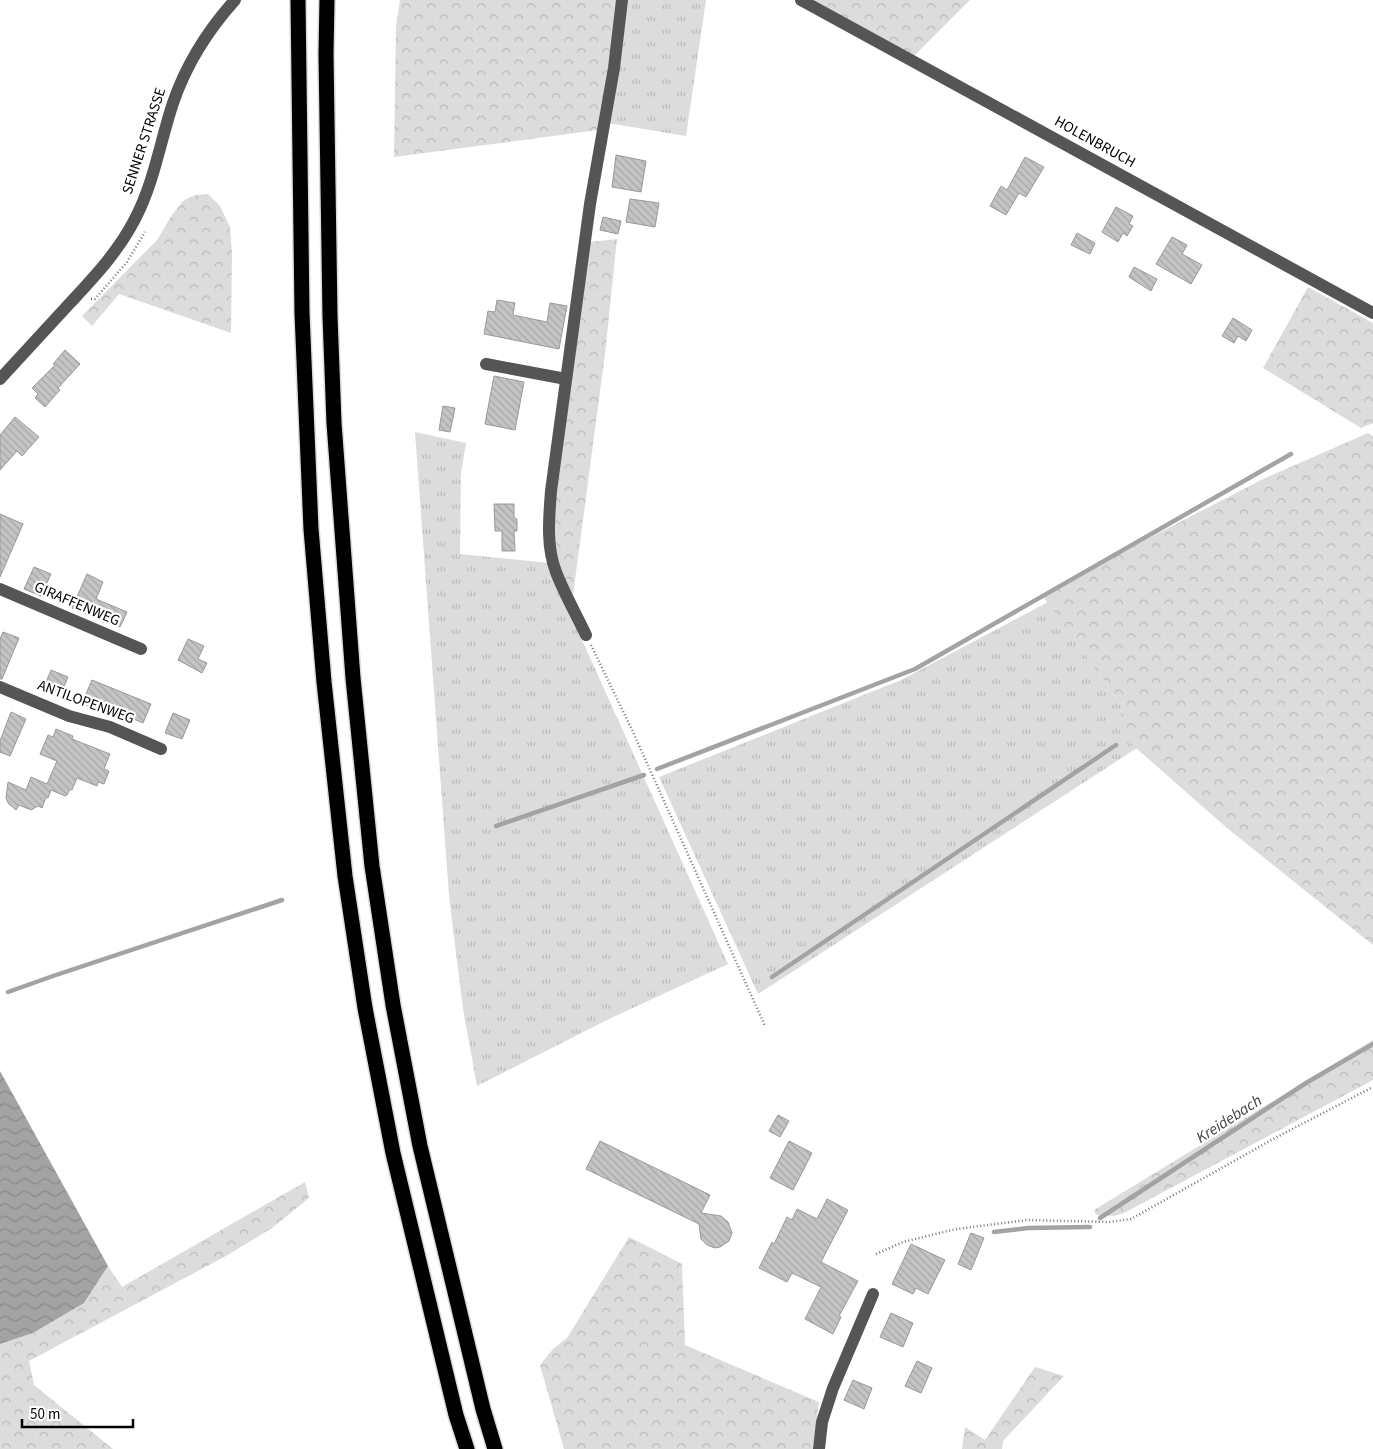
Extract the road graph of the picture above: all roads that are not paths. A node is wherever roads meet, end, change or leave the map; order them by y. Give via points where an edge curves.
1 (235, 0) edge
2 (298, 0) edge
3 (327, 0) edge
4 (622, 0) edge
5 (801, 0) edge
6 (1373, 313) edge
7 (486, 364) dead end
8 (0, 379) edge
9 (566, 379) junction
10 (0, 588) edge
11 (586, 635) road end
12 (141, 648) dead end
13 (0, 686) edge
14 (161, 749) dead end
15 (873, 1294) dead end
16 (466, 1449) edge
17 (495, 1449) edge
18 (819, 1449) edge

1 - 8 street, SENNER STRASSE via 203,40 189,65 172,106 146,193 124,239 102,268
2 - 16 highway via 302,313 311,529 345,876 392,1153
3 - 17 highway via 334,422 353,678 372,866 393,1005 420,1146
4 - 9 street
5 - 6 street, HOLENBRUCH
7 - 9 street
9 - 11 street via 548,528 555,571
10 - 12 street, GIRAFFENWEG
13 - 14 street, ANTILOPENWEG via 69,716 110,727
15 - 18 street via 833,1388 822,1422

